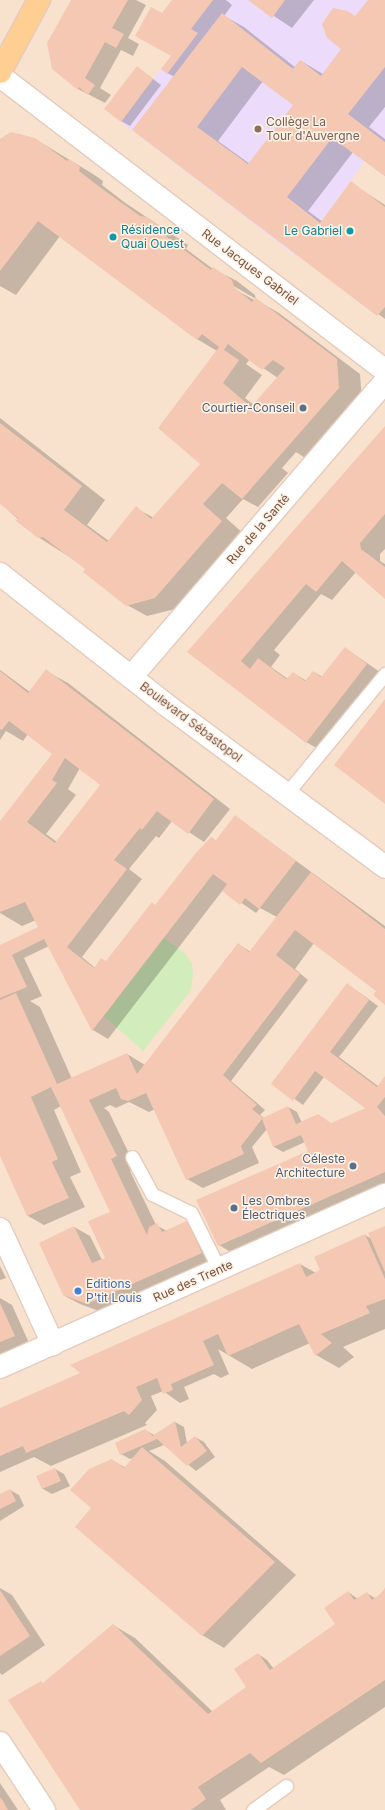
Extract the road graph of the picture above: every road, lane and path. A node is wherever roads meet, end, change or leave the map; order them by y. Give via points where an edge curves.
1 (39, 0) edge
2 (0, 72) edge
3 (0, 76) edge
4 (385, 370) edge
5 (385, 382) edge
6 (0, 574) edge
7 (385, 674) edge
8 (131, 677) junction
9 (286, 794) junction
10 (385, 867) edge
11 (132, 1157) dead end
12 (385, 1195) edge
13 (0, 1229) edge
14 (219, 1270) junction
15 (53, 1344) junction
16 (0, 1367) edge
17 (0, 1743) edge
18 (286, 1786) dead end
19 (44, 1810) edge
20 (252, 1810) edge

1 - 2 main road
3 - 4 street, Rue Jacques Gabriel
5 - 8 street, Rue de la Santé
6 - 8 street, Boulevard Sébastopol
7 - 9 lane
8 - 9 street, Boulevard Sébastopol
9 - 10 street, Boulevard Sébastopol
11 - 14 lane via 152,1194 191,1213
12 - 14 street, Rue des Trente
13 - 15 street
14 - 15 street, Rue des Trente
15 - 16 street, Rue des Trente
17 - 19 street
18 - 20 lane

